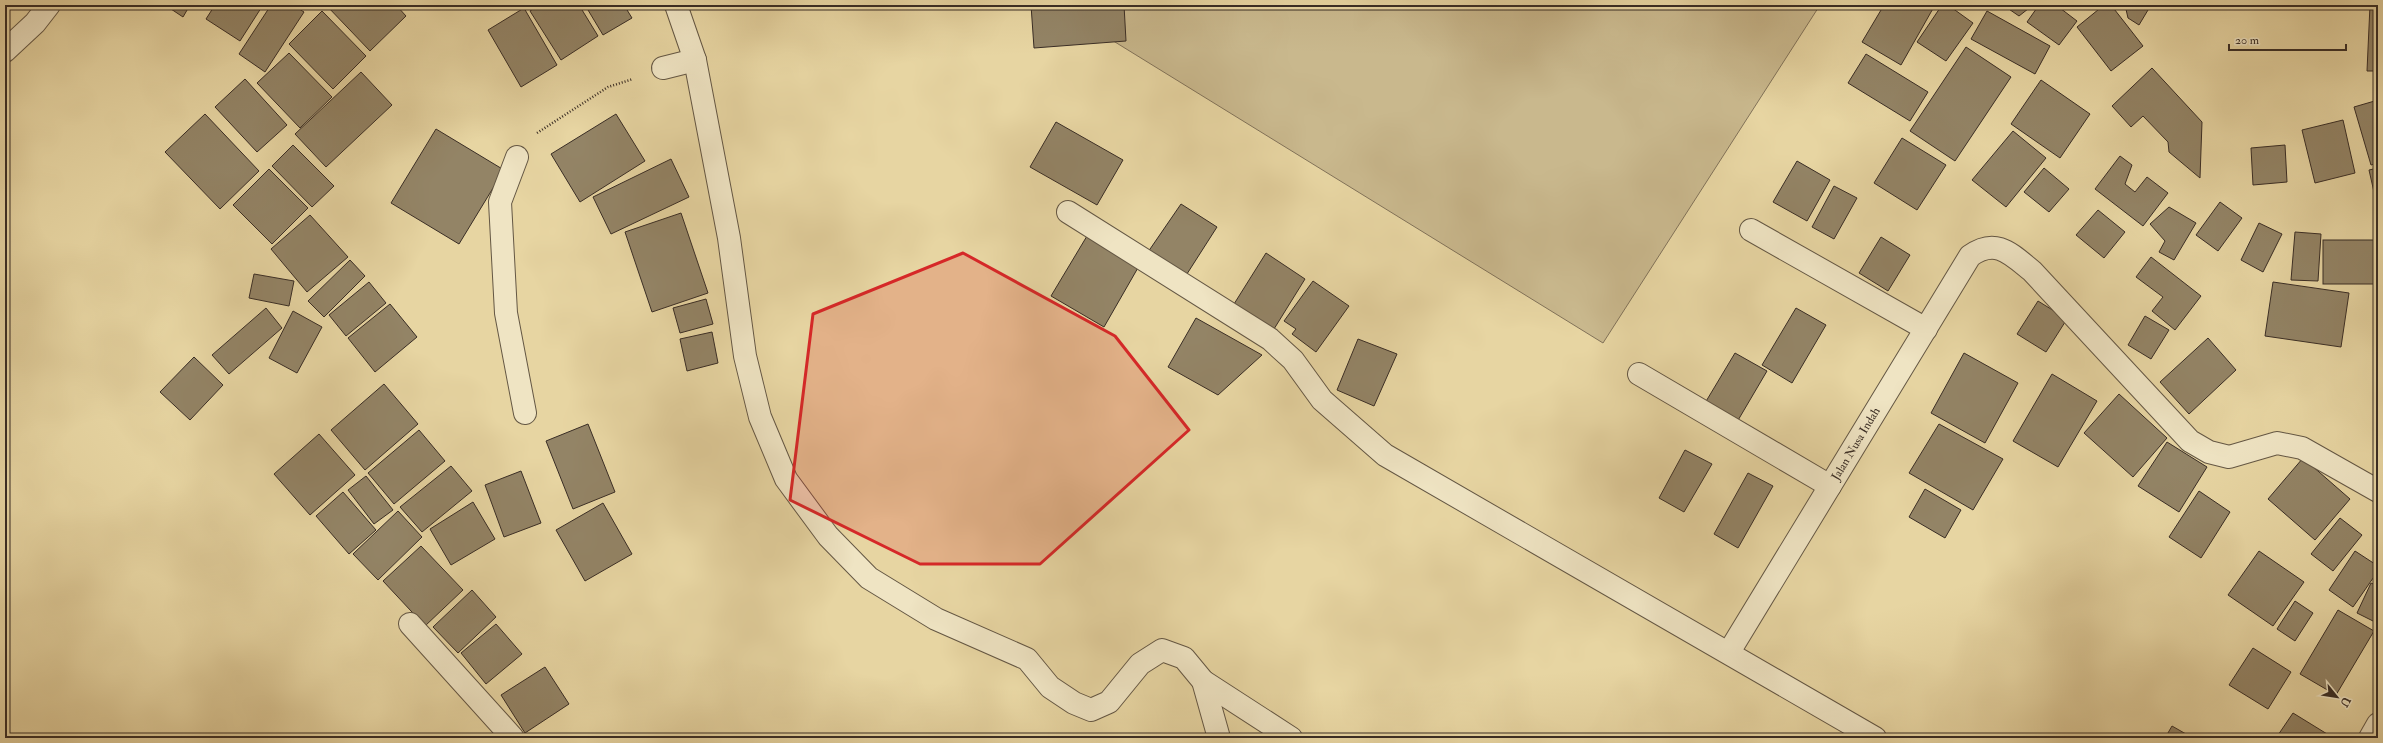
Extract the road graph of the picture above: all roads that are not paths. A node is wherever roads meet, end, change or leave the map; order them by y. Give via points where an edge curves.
1 (49, 5) edge
2 (676, 5) edge
3 (5, 50) edge
4 (695, 60) junction
5 (663, 68) road end
6 (517, 157) road end
7 (1068, 212) dead end
8 (1751, 230) dead end
9 (1926, 329) junction
10 (1640, 374) dead end
11 (525, 413) dead end
12 (1830, 486) junction
13 (2378, 491) edge
14 (410, 624) dead end
15 (1729, 652) junction
16 (1204, 681) junction
17 (2378, 724) edge
18 (513, 738) edge
19 (1219, 738) edge
20 (1291, 738) edge
21 (1875, 738) edge
22 (2370, 738) edge

1 - 3 street via 35,23
2 - 4 street
4 - 5 street
4 - 16 street via 729,238 745,356 760,417 786,479 828,536 869,578 936,619 1028,659 1050,687 1074,703 1091,710 1109,702 1140,664 1162,650 1184,658
6 - 11 street via 500,202 506,313
7 - 15 street via 1270,339 1293,360 1322,400 1385,456
8 - 9 street
9 - 12 street, Jalan Nusa Indah
9 - 13 street, Jalan Nusa Indah via 1970,256 1980,249 1991,247 2007,251 2032,270 2190,441 2209,452 2229,457 2277,443 2302,448
10 - 12 street
12 - 15 street, Jalan Nusa Indah
14 - 18 street
15 - 21 street
16 - 19 street
16 - 20 street
17 - 22 street

